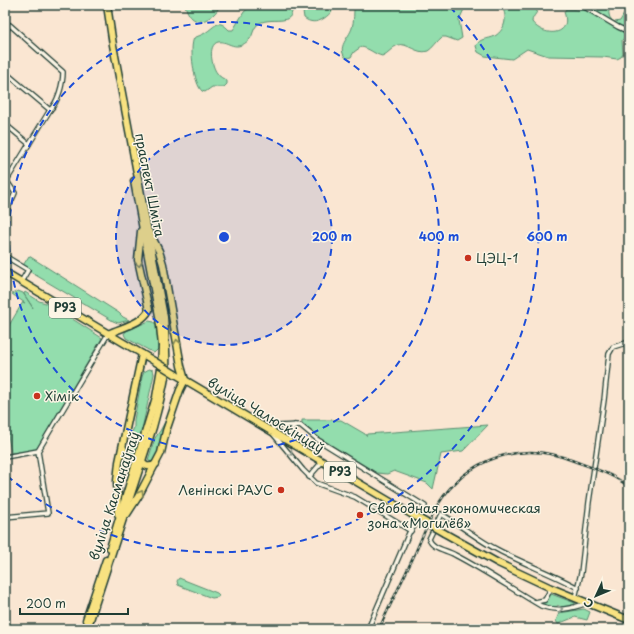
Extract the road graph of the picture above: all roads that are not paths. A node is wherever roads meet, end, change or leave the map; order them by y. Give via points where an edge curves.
1 (104, 5) edge
2 (107, 5) edge
3 (581, 5) edge
4 (5, 31) edge
5 (629, 32) edge
6 (5, 72) edge
7 (50, 110) junction
8 (5, 124) edge
9 (29, 144) junction
10 (6, 180) edge
11 (5, 215) edge
12 (144, 226) junction
13 (5, 256) edge
14 (5, 272) edge
15 (21, 282) junction
16 (108, 334) junction
17 (629, 342) edge
18 (142, 354) junction
19 (164, 369) joint
20 (185, 380) junction
21 (295, 425) junction
22 (270, 430) junction
23 (291, 442) junction
24 (122, 446) junction
25 (38, 451) junction
26 (5, 457) edge
27 (140, 458) junction
28 (322, 462) junction
29 (156, 464) junction
30 (309, 477) junction
31 (423, 514) dead end
32 (5, 517) edge
33 (120, 519) junction
34 (416, 524) dead end
35 (411, 530) junction
36 (551, 588) junction
37 (578, 588) junction
38 (575, 598) junction
39 (534, 602) junction
40 (588, 603) junction
41 (89, 617) junction
42 (629, 620) edge
43 (83, 629) edge
44 (87, 629) edge
45 (368, 629) edge

1 - 12 main road, праспект Шміта via 108,40
2 - 12 main road, праспект Шміта
3 - 5 street
4 - 7 street via 10,25 63,72 54,106
6 - 7 street
7 - 9 street
8 - 9 street
9 - 10 street
10 - 11 street via 15,193
12 -> 16 main road via 138,260 149,310 140,320
12 - 19 main road, праспект Шміта via 164,317
20 -> 12 main road via 163,264
13 - 15 street via 28,270
14 - 15 main road, вуліца Чалюскінцаў / Р93
15 - 16 main road, вуліца Чалюскінцаў / Р93
16 - 18 main road, вуліца Чалюскінцаў / Р93
16 - 25 street
17 - 37 street via 613,347 609,354
18 - 20 main road, вуліца Чалюскінцаў / Р93, bridge
18 - 24 main road
19 - 27 main road, вуліца Касманаўтаў via 161,399
20 - 22 main road, вуліца Чалюскінцаў / Р93
20 - 29 main road
21 - 22 street via 278,426
21 - 23 street via 289,434
21 - 31 street via 300,425 323,443 426,506
22 - 23 main road, вуліца Чалюскінцаў / Р93
22 -> 30 street
23 - 28 main road, вуліца Чалюскінцаў / Р93
24 - 27 main road via 129,458
24 - 33 main road via 117,481
25 - 26 street
25 - 32 street via 48,513
27 - 29 main road via 146,466
27 - 33 main road, вуліца Касманаўтаў
28 - 30 street
28 - 36 main road, вуліца Чалюскінцаў / Р93, bridge via 498,563
33 -> 29 main road via 138,497
30 - 35 street via 316,483 355,497
33 - 41 main road, вуліца Касманаўтаў
34 - 35 street
35 - 45 street
36 - 38 main road, вуліца Чалюскінцаў / Р93
36 - 39 street via 545,600
37 - 38 street
37 - 39 street via 496,549 441,514 429,539 430,542
38 - 40 main road, вуліца Чалюскінцаў / Р93
39 -> 40 street via 549,610 573,608
40 - 42 main road, вуліца Чалюскінцаў / Р93
41 - 43 main road, вуліца Касманаўтаў
41 - 44 main road, вуліца Касманаўтаў

